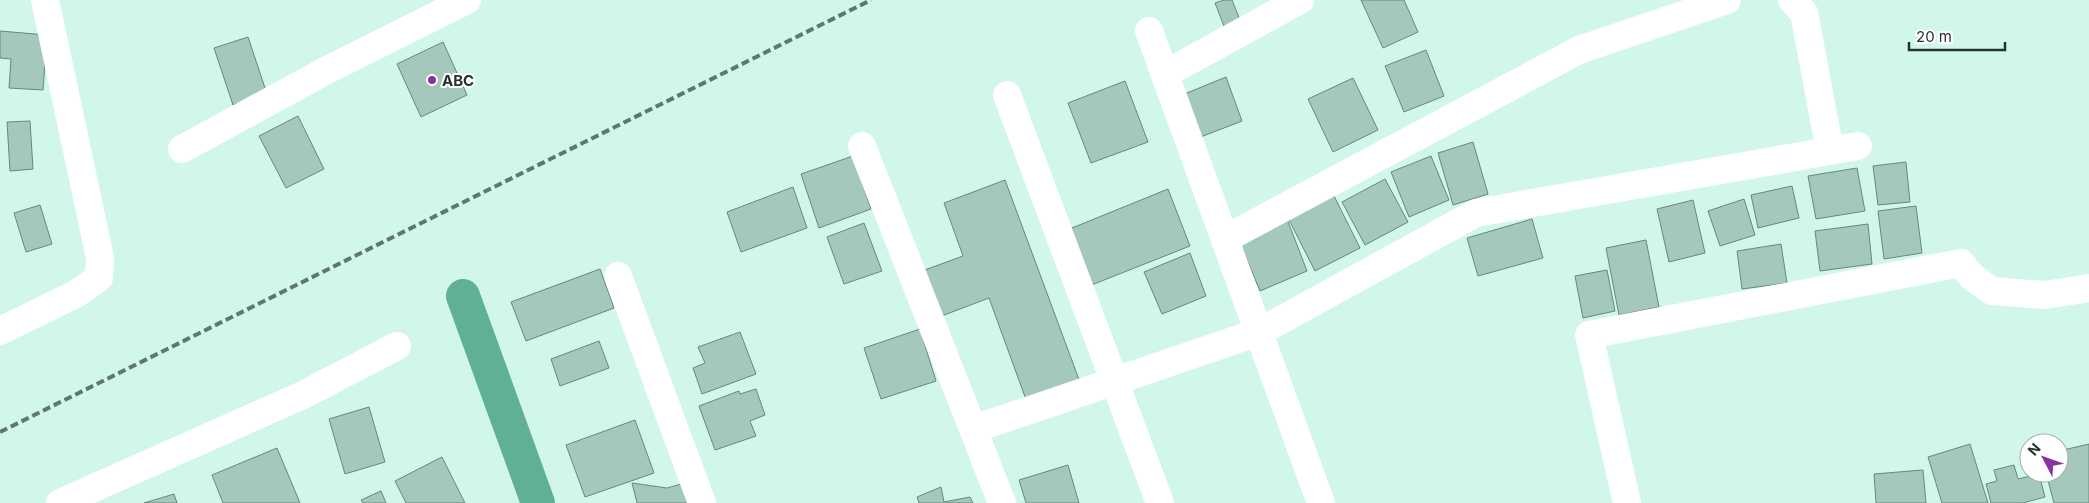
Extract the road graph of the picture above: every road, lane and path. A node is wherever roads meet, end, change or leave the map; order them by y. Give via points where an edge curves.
1 (45, 0) edge
2 (467, 0) edge
3 (1300, 0) edge
4 (1727, 0) edge
5 (1792, 0) edge
6 (1149, 30) dead end
7 (1165, 74) junction
8 (1006, 95) dead end
9 (862, 146) dead end
10 (1858, 146) dead end
11 (182, 149) dead end
12 (1830, 151) junction
13 (1225, 239) junction
14 (618, 276) dead end
15 (2089, 288) edge
16 (0, 331) edge
17 (1259, 332) junction
18 (397, 346) dead end
19 (1114, 380) junction
20 (974, 429) junction
21 (60, 503) edge
22 (702, 503) edge
23 (1002, 503) edge
24 (1160, 503) edge
25 (1321, 503) edge
26 (1627, 503) edge

1 - 16 street via 100,258 99,278 76,294
2 - 11 street via 329,69
3 - 7 street
4 - 13 street via 1579,50
5 - 12 street via 1804,13
6 - 7 street
7 - 13 street
8 - 19 street
9 - 20 street
10 - 12 street
12 - 17 street via 1476,213
13 - 17 street
14 - 22 street
15 - 26 street via 2045,295 1992,291 1972,277 1961,263 1589,335
17 - 19 street
17 - 25 street
18 - 21 street via 303,395
19 - 20 street
19 - 24 street
20 - 23 street

